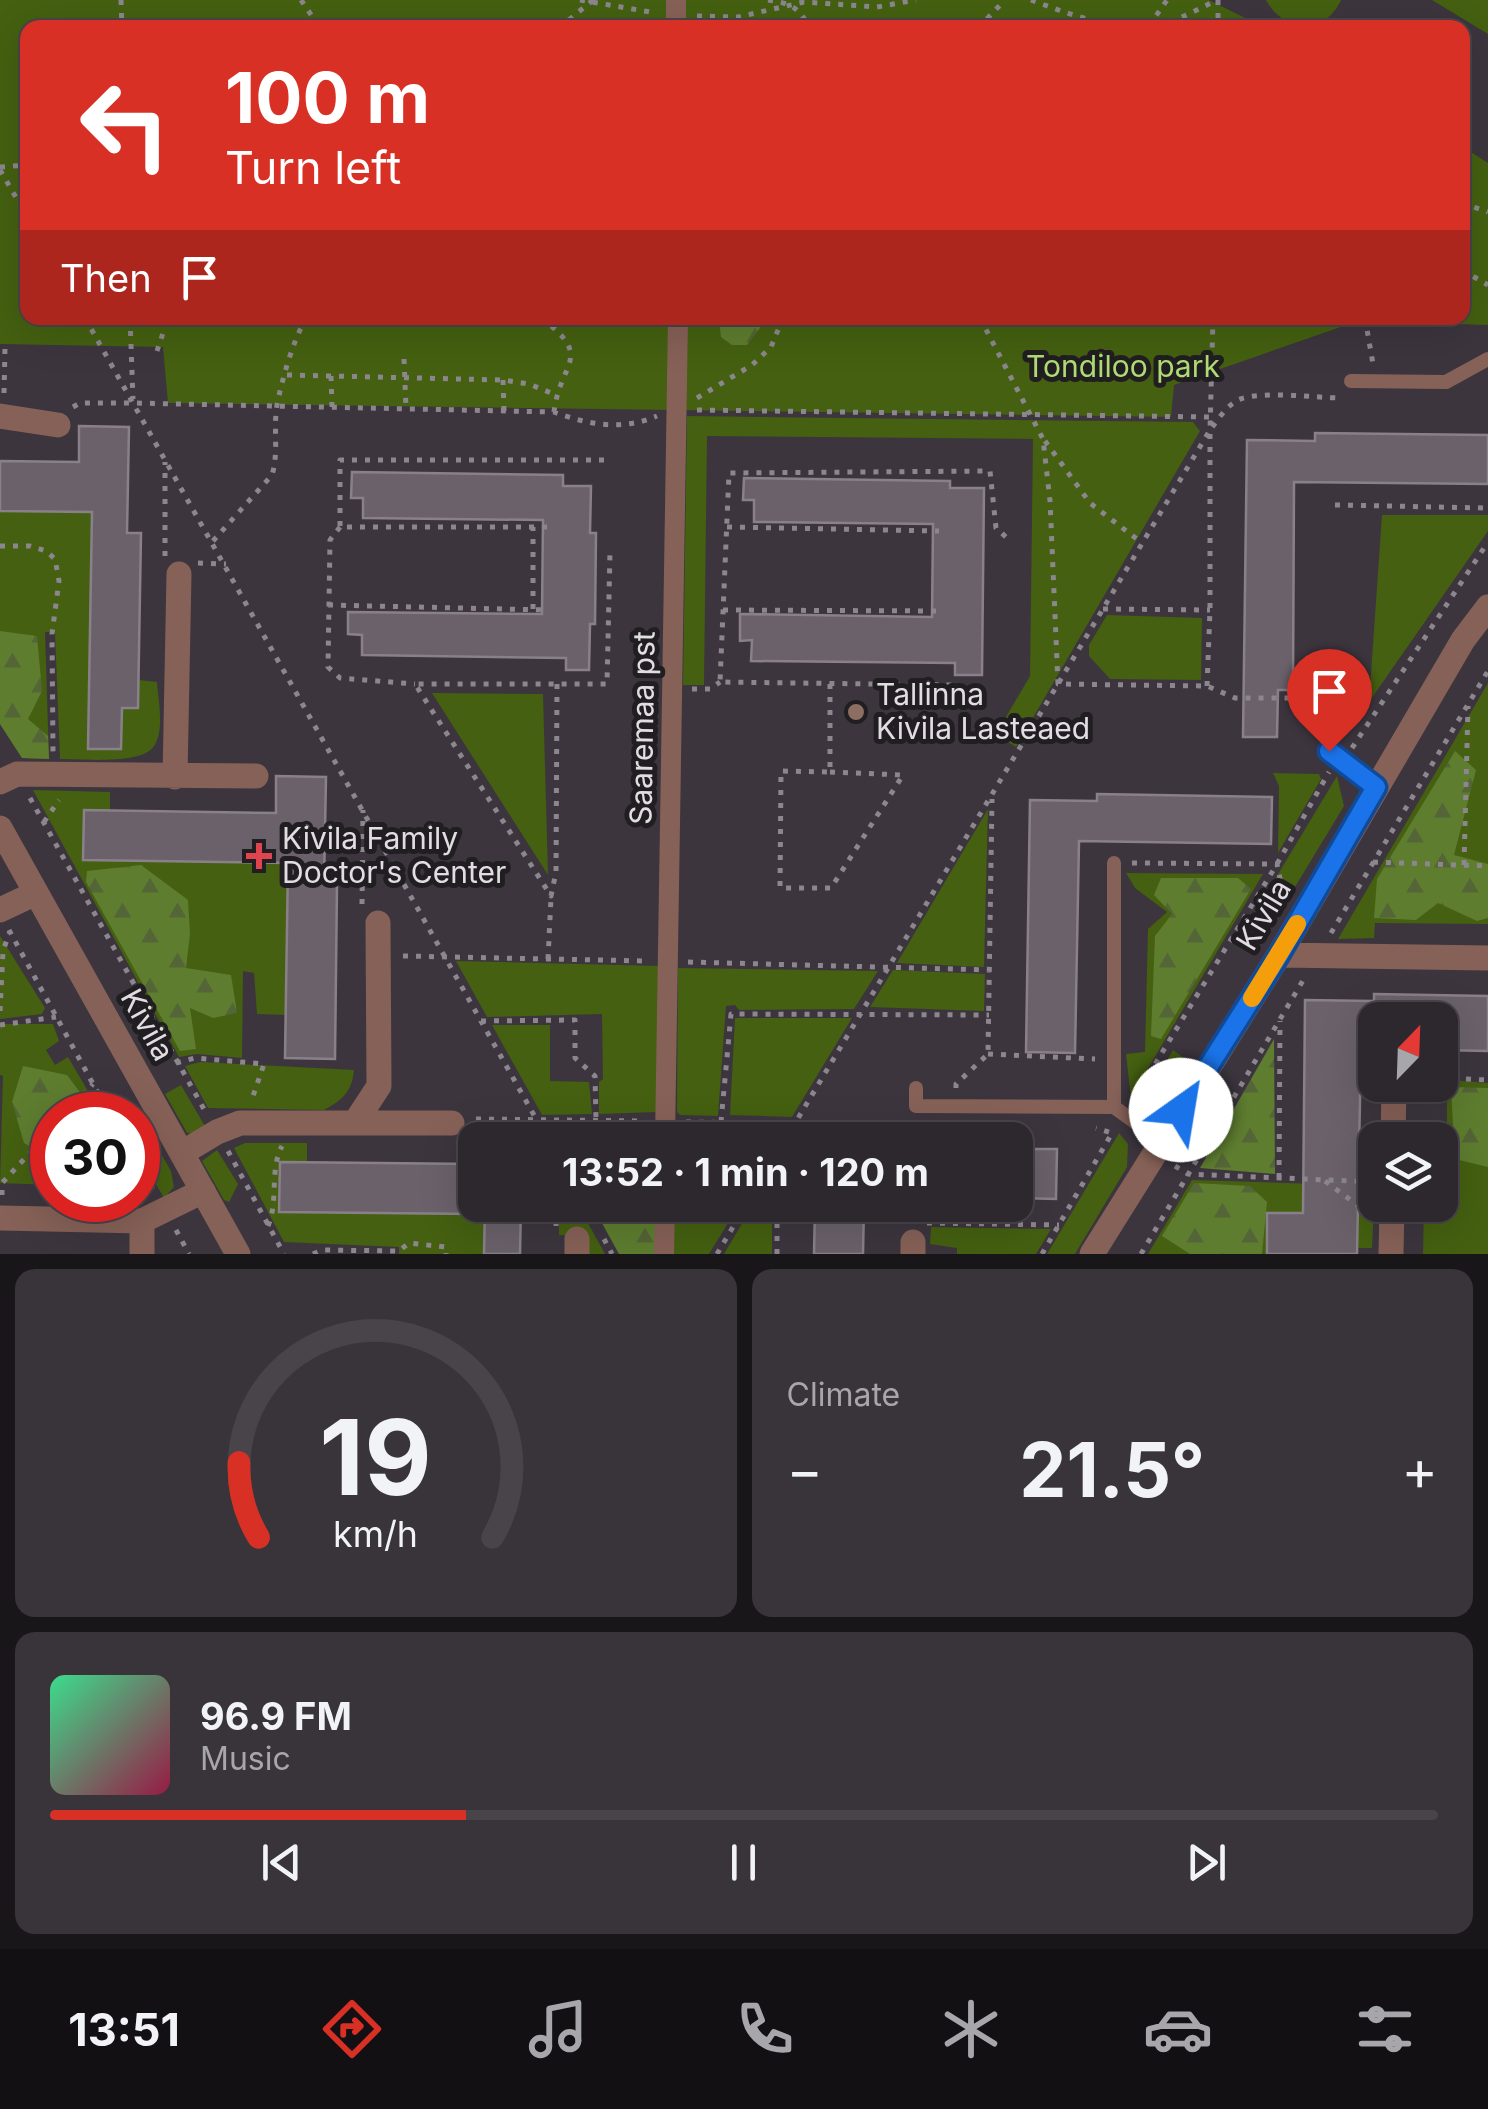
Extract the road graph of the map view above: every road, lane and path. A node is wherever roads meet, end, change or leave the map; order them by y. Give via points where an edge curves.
1 (580, 0) edge
2 (768, 0) edge
3 (916, 0) edge
4 (1005, 0) edge
5 (1031, 0) edge
6 (1218, 0) edge
7 (591, 2) edge
8 (790, 3) junction
9 (676, 14) edge
10 (569, 20) edge
11 (805, 20) edge
12 (986, 20) edge
13 (1099, 20) edge
14 (1170, 20) edge
15 (0, 169) edge
16 (20, 204) edge
17 (89, 325) edge
18 (130, 325) edge
19 (166, 325) edge
20 (302, 325) edge
21 (550, 325) edge
22 (678, 325) edge
23 (781, 325) edge
24 (984, 325) edge
25 (1213, 325) edge
26 (1366, 325) edge
27 (5, 348) dead end
28 (157, 352) dead end
29 (404, 359) dead end
30 (1488, 359) edge
31 (286, 376) junction
32 (330, 376) junction
33 (406, 378) junction
34 (504, 380) junction
35 (1351, 381) joint
36 (1376, 381) junction
37 (556, 395) junction
38 (133, 402) junction
39 (277, 406) junction
40 (332, 406) junction
41 (406, 408) junction
42 (504, 410) junction
43 (678, 410) junction
44 (554, 412) junction
45 (1030, 414) junction
46 (2, 416) edge
47 (1209, 417) junction
48 (58, 425) joint
49 (1210, 430) junction
50 (1043, 439) junction
51 (166, 460) junction
52 (612, 460) dead end
53 (1336, 505) dead end
54 (1488, 508) edge
55 (340, 527) junction
56 (533, 527) junction
57 (547, 527) dead end
58 (727, 527) junction
59 (939, 531) dead end
60 (1006, 537) dead end
61 (213, 542) junction
62 (1488, 542) edge
63 (1142, 543) junction
64 (0, 546) edge
65 (610, 552) dead end
66 (179, 574) joint
67 (328, 605) junction
68 (1488, 607) edge
69 (532, 610) junction
70 (547, 610) dead end
71 (723, 610) junction
72 (1103, 610) junction
73 (1210, 610) junction
74 (937, 611) dead end
75 (720, 682) junction
76 (415, 684) junction
77 (558, 684) junction
78 (830, 684) junction
79 (1058, 684) junction
80 (1207, 686) junction
81 (674, 689) junction
82 (1330, 698) dead end
83 (1468, 703) dead end
84 (985, 704) dead end
85 (1329, 751) joint
86 (1343, 762) junction
87 (830, 772) junction
88 (53, 775) junction
89 (1329, 775) junction
90 (256, 776) dead end
91 (175, 777) junction
92 (9, 778) edge
93 (1376, 787) junction
94 (992, 795) junction
95 (363, 808) junction
96 (0, 828) edge
97 (1114, 862) joint
98 (1373, 862) dead end
99 (1277, 864) junction
100 (1464, 865) junction
101 (1488, 866) edge
102 (36, 893) junction
103 (551, 896) junction
104 (3, 918) edge
105 (378, 922) joint
106 (1279, 955) junction
107 (1488, 958) edge
108 (548, 960) dead end
109 (0, 1010) edge
110 (860, 1014) junction
111 (990, 1015) junction
112 (56, 1017) junction
113 (1280, 1019) dead end
114 (481, 1021) junction
115 (0, 1025) edge
116 (988, 1054) junction
117 (1113, 1060) junction
118 (176, 1063) junction
119 (1458, 1079) edge
120 (1488, 1080) edge
121 (94, 1084) junction
122 (916, 1088) dead end
123 (87, 1092) edge
124 (98, 1092) edge
125 (955, 1106) junction
126 (1119, 1111) junction
127 (537, 1120) junction
128 (596, 1120) junction
129 (356, 1121) junction
130 (293, 1122) junction
131 (609, 1122) edge
132 (665, 1122) edge
133 (721, 1122) edge
134 (796, 1122) edge
135 (244, 1123) junction
136 (452, 1123) joint
137 (1093, 1127) dead end
138 (217, 1132) junction
139 (1112, 1133) junction
140 (1157, 1147) junction
141 (30, 1152) edge
142 (182, 1153) junction
143 (1280, 1178) junction
144 (1322, 1180) junction
145 (1358, 1181) edge
146 (203, 1192) junction
147 (160, 1212) edge
148 (1, 1218) edge
149 (30, 1219) edge
150 (142, 1222) edge
151 (664, 1222) edge
152 (736, 1222) edge
153 (777, 1222) edge
154 (1058, 1225) junction
155 (268, 1226) junction
156 (1392, 1230) edge
157 (913, 1248) edge
158 (142, 1254) edge
159 (238, 1254) edge
160 (284, 1254) edge
161 (313, 1254) edge
162 (446, 1254) edge
163 (664, 1254) edge
164 (717, 1254) edge
165 (777, 1254) edge
166 (1042, 1254) edge
167 (1092, 1254) edge

1 - 7 path
2 - 8 path
3 - 8 path via 877,7
4 - 12 path
5 - 13 path
6 - 14 path
7 - 9 path
7 - 10 path
8 - 9 path via 738,16
8 - 11 path
15 - 16 path
17 - 38 path
18 - 38 path
19 - 28 path
20 - 31 path
21 - 37 path via 572,348
22 - 43 street, Saaremaa pst
23 - 43 path via 771,347 752,364
24 - 45 path
25 - 47 path
26 - 36 path
27 - 46 path
29 - 33 path
30 - 36 lane via 1446,382
31 - 32 path
31 - 39 path
32 - 33 path
32 - 40 path
33 - 34 path
33 - 41 path
34 - 37 path
34 - 42 path
35 - 36 lane
35 - 49 path via 1345,398 1238,400
37 - 44 path
38 - 39 path
38 - 48 path via 80,403
38 - 51 path
39 - 40 path
39 - 61 path via 272,476
40 - 41 path
41 - 42 path
42 - 44 path
43 - 44 path via 613,426
43 - 45 path
43 - 81 street, Saaremaa pst
45 - 47 path
45 - 50 path
46 - 48 street
47 - 49 path
49 - 63 path
49 - 73 path
50 - 63 path via 1090,503
50 - 79 path
51 - 61 path
51 - 66 path via 166,563
52 - 55 path via 340,460
53 - 54 path
55 - 56 path
55 - 67 path via 330,540
56 - 57 path
56 - 69 path
58 - 59 path
58 - 60 path via 728,473 990,472 996,528
58 - 71 path
61 - 95 path
62 - 86 path
63 - 72 path
64 - 88 path via 30,546 55,559
65 - 77 path via 606,684
66 - 91 street
67 - 69 path
67 - 76 path via 328,667 340,678
68 - 93 street, Kivila
69 - 70 path
71 - 74 path
71 - 75 path
72 - 73 path
72 - 79 path
73 - 80 path
75 - 78 path
75 - 81 path via 710,689
76 - 77 path
76 - 103 path
77 - 103 path
78 - 84 path via 954,686
78 - 87 path
79 - 80 path
79 - 94 path
80 - 82 path via 1235,698
81 - 132 street, Saaremaa pst
83 - 100 path
85 - 86 lane
85 - 89 path
86 - 89 path
86 - 93 lane
87 - 87 path via 781,771 780,888 831,888 903,775
88 - 91 street
88 - 92 street
89 - 99 path
90 - 91 street
92 - 118 path
93 - 106 street, Kivila
94 - 110 path
94 - 111 path
95 - 105 path via 362,914
95 - 114 path
96 - 102 street, Kivila
97 - 99 path
97 - 117 lane
98 - 100 path
99 - 126 path
100 - 101 path
102 - 104 street
102 - 142 street, Kivila
103 - 108 path
104 - 109 path
104 - 112 path
105 - 129 street via 380,1086
106 - 107 street
106 - 140 street, Kivila
110 - 111 path
110 - 133 path via 731,1014
110 - 134 path
111 - 116 path
112 - 115 path
112 - 121 path
113 - 143 path
114 - 127 path
114 - 128 path via 575,1020 575,1058 594,1076
116 - 117 path
116 - 125 path via 956,1084
117 - 126 lane
118 - 135 path via 196,1058 264,1064
118 - 138 path
119 - 120 path
121 - 123 path
121 - 124 path
122 - 125 lane via 916,1106
125 - 126 lane
126 - 139 path
126 - 140 lane
127 - 128 path
127 - 136 path
128 - 131 path
129 - 130 street
129 - 136 street
130 - 135 street
130 - 155 path via 275,1160
135 - 138 street
137 - 139 path
138 - 142 street
138 - 155 path
139 - 154 path
140 - 143 path via 1188,1174
140 - 167 street, Kivila
141 - 148 path via 2,1183
142 - 146 street, Kivila
143 - 144 path
144 - 145 path
144 - 156 path
146 - 147 street
146 - 159 street, Kivila
148 - 149 street
150 - 158 street
151 - 163 street
152 - 164 path
153 - 165 path
154 - 157 path via 913,1223
154 - 166 path
155 - 160 path
161 - 162 path via 399,1251 409,1243 446,1246

